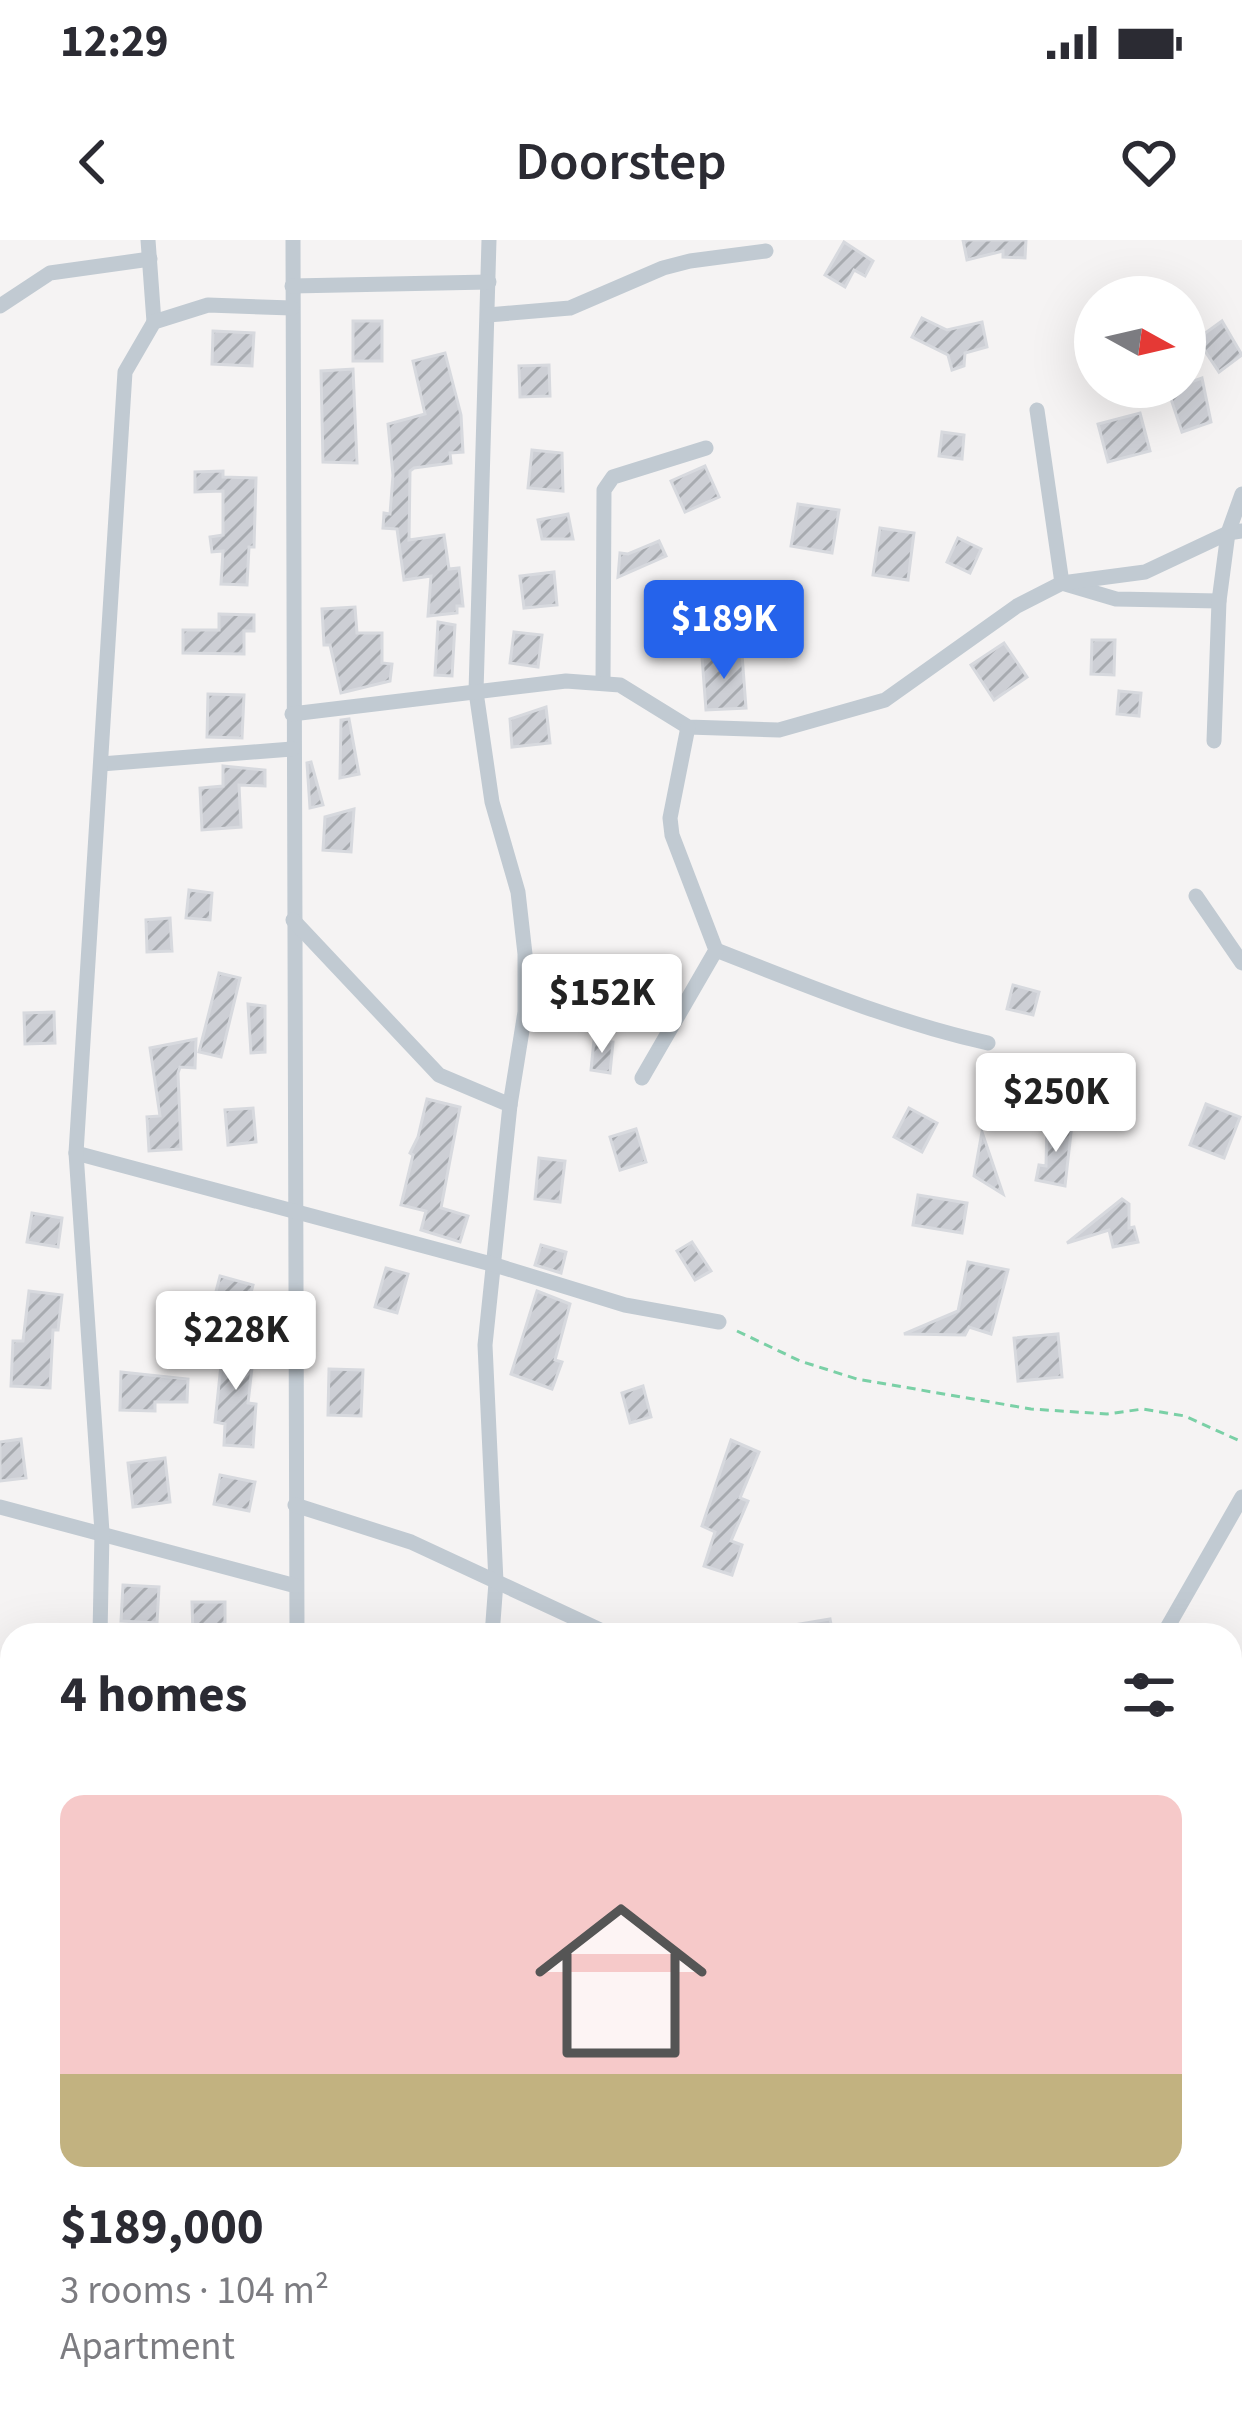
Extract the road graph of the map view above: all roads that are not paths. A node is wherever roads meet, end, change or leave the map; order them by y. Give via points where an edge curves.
1 (148, 240) edge
2 (293, 240) edge
3 (489, 240) edge
4 (766, 251) dead end
5 (150, 259) junction
6 (489, 282) junction
7 (292, 286) junction
8 (0, 306) edge
9 (292, 308) junction
10 (488, 315) junction
11 (154, 322) junction
12 (1036, 410) dead end
13 (706, 448) dead end
14 (1242, 494) edge
15 (1235, 532) edge
16 (1062, 583) junction
17 (1219, 601) junction
18 (603, 683) junction
19 (476, 692) junction
20 (292, 715) junction
21 (688, 728) junction
22 (1214, 741) dead end
23 (292, 749) junction
24 (101, 764) junction
25 (1196, 896) dead end
26 (293, 920) junction
27 (716, 950) junction
28 (1242, 963) edge
29 (988, 1043) dead end
30 (642, 1078) dead end
31 (510, 1105) junction
32 (76, 1153) junction
33 (294, 1214) junction
34 (495, 1265) junction
35 (719, 1322) road end
36 (1242, 1497) edge
37 (296, 1505) junction
38 (0, 1507) edge
39 (102, 1532) junction
40 (496, 1582) junction
41 (296, 1586) junction
42 (100, 1623) edge
43 (297, 1623) edge
44 (493, 1623) edge
45 (584, 1623) edge
46 (1170, 1623) edge

1 - 5 street
2 - 7 street
3 - 6 street
4 - 10 street via 663,268 570,308
5 - 8 street via 50,273
5 - 11 street
6 - 7 street
6 - 10 street
7 - 9 street
9 - 11 street via 208,305
9 - 20 street
10 - 19 street
11 - 24 street via 125,372
12 - 16 street
13 - 18 street via 613,477 604,490
14 - 15 street
15 - 16 street via 1145,572
15 - 17 street
16 - 17 street via 1116,599
16 - 21 street via 885,700 779,730
17 - 22 street
18 - 19 street
18 - 21 street via 620,685
19 - 20 street
19 - 31 street via 525,954
20 - 23 street
21 - 27 street via 672,835
23 - 24 street
23 - 26 street
24 - 32 street
25 - 28 street
26 - 31 street via 439,1075
26 - 33 street
27 - 29 street
27 - 30 street
31 - 34 street
32 - 33 street
32 - 39 street
33 - 34 street
33 - 37 street
34 - 35 street via 625,1305
34 - 40 street via 485,1345
36 - 46 street
37 - 40 street via 411,1542
37 - 41 street
38 - 39 street
39 - 41 street
39 - 42 street
40 - 44 street
40 - 45 street
41 - 43 street

